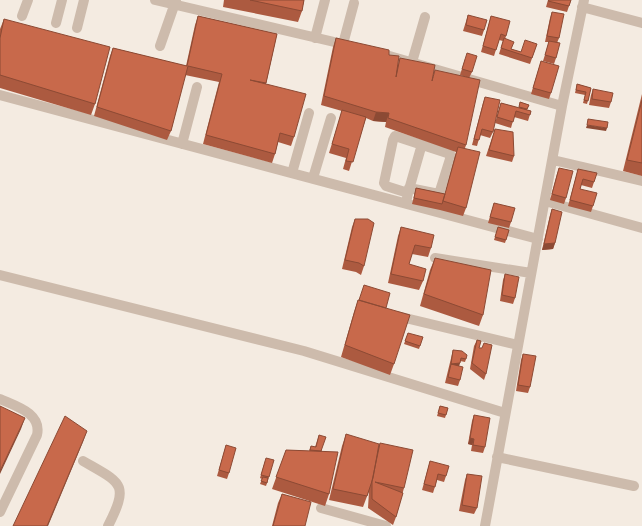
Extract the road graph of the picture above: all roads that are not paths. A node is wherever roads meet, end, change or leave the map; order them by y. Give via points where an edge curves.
1 (28, 0) edge
2 (62, 0) edge
3 (84, 0) edge
4 (155, 0) edge
5 (326, 0) edge
6 (175, 2) edge
7 (354, 3) dead end
8 (583, 3) edge
9 (22, 16) dead end
10 (425, 17) dead end
11 (56, 23) dead end
12 (642, 23) edge
13 (77, 28) dead end
14 (315, 38) junction
15 (342, 44) junction
16 (160, 46) dead end
17 (358, 48) edge
18 (373, 52) edge
19 (412, 62) junction
20 (197, 87) dead end
21 (0, 95) edge
22 (562, 106) junction
23 (309, 113) dead end
24 (331, 118) dead end
25 (182, 144) junction
26 (422, 144) junction
27 (553, 160) junction
28 (292, 173) junction
29 (313, 178) junction
30 (642, 181) edge
31 (407, 195) junction
32 (545, 201) junction
33 (642, 228) edge
34 (538, 239) junction
35 (435, 258) edge
36 (532, 273) junction
37 (0, 275) edge
38 (394, 315) edge
39 (518, 345) junction
40 (0, 399) edge
41 (505, 413) junction
42 (497, 457) junction
43 (83, 461) dead end
44 (634, 486) dead end
45 (321, 508) dead end
46 (0, 512) edge
47 (108, 526) edge
48 (386, 526) edge
49 (485, 526) edge

1 - 9 street
2 - 11 street
3 - 13 street
4 - 6 street
5 - 14 street
6 - 14 street
6 - 16 street
7 - 15 street
8 - 12 street
8 - 22 street
10 - 19 street
14 - 15 street
15 - 17 street
18 - 19 street
19 - 22 street
20 - 25 street
21 - 25 street
22 - 27 street
23 - 28 street
24 - 29 street
25 - 28 street
26 - 31 street
26 - 31 street via 396,136 393,140 384,183
26 - 31 street via 448,152 450,160 439,194
27 - 30 street
27 - 32 street
28 - 29 street
29 - 31 street
31 - 34 street
32 - 33 street
32 - 34 street
34 - 36 street
35 - 36 street
36 - 39 street
37 - 41 street via 304,351
38 - 39 street
39 - 41 street
40 - 46 street via 29,413 36,420 38,427
41 - 42 street
42 - 44 street
42 - 49 street
43 - 47 street via 112,478 121,490 121,498
45 - 48 street

